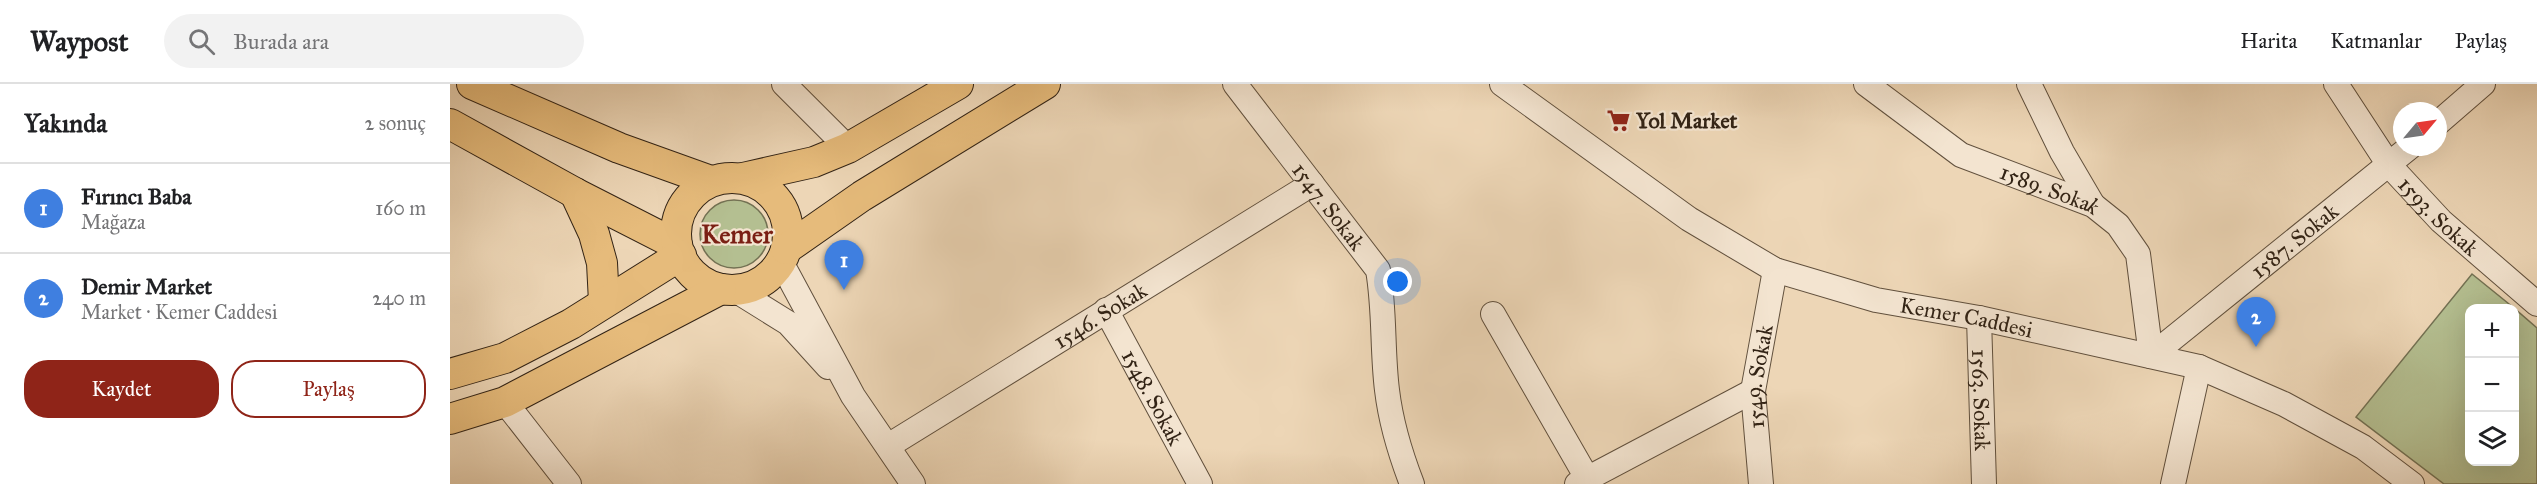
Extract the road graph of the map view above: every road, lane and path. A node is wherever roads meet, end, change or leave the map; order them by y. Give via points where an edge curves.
1 (472, 84) edge
2 (784, 84) edge
3 (958, 84) edge
4 (1045, 84) edge
5 (1235, 84) edge
6 (1502, 84) edge
7 (1511, 84) edge
8 (1538, 84) edge
9 (1866, 84) edge
10 (2029, 84) edge
11 (2336, 84) edge
12 (2483, 84) edge
13 (1540, 110) junction
14 (2447, 115) edge
15 (450, 123) edge
16 (848, 148) junction
17 (2400, 156) edge
18 (2389, 165) junction
19 (743, 178) junction
20 (711, 181) junction
21 (1312, 184) junction
22 (575, 193) junction
23 (2093, 205) junction
24 (679, 250) junction
25 (783, 256) junction
26 (1775, 270) junction
27 (728, 289) junction
28 (604, 302) junction
29 (2537, 304) edge
30 (1106, 310) junction
31 (1492, 314) dead end
32 (1979, 318) junction
33 (2151, 356) junction
34 (2199, 367) junction
35 (450, 375) edge
36 (1753, 391) junction
37 (853, 396) junction
38 (505, 402) junction
39 (450, 419) edge
40 (888, 446) junction
41 (1582, 481) edge
42 (569, 484) edge
43 (913, 484) edge
44 (1200, 484) edge
45 (1412, 484) edge
46 (1761, 484) edge
47 (1984, 484) edge
48 (2173, 484) edge
49 (2412, 484) edge

1 - 20 main road via 619,148
2 - 16 street
3 - 16 main road
4 - 25 main road via 862,196
5 - 21 street, 1547. Sokak
6 - 13 street, Kemer Caddesi
7 - 13 street, Kemer Caddesi
8 - 13 street
9 - 23 street, 1589. Sokak via 1961,155
10 - 23 street
11 - 18 street, 1593. Sokak
12 - 14 street
13 - 26 street, Kemer Caddesi via 1689,219
15 - 22 main road
16 - 19 main road via 814,162
17 - 18 street, 1587. Sokak
18 - 29 street, 1593. Sokak via 2441,221
18 - 33 street, 1587. Sokak
19 - 20 main road
19 - 25 main road via 775,197 784,213 788,231
20 - 24 main road via 683,207 676,229
21 - 30 street, 1546. Sokak
21 - 45 street, 1547. Sokak via 1378,270 1387,389 1396,442
22 - 24 main road
22 - 28 main road via 602,263
23 - 33 street, 1589. Sokak via 2118,225 2138,254
24 - 27 main road via 692,273 706,283
24 - 28 main road
25 - 27 main road via 762,282
25 - 37 street
26 - 32 street, Kemer Caddesi via 1876,300
26 - 36 street, 1549. Sokak
27 - 37 street via 788,323
27 - 38 main road
28 - 35 main road via 505,358
30 - 40 street, 1546. Sokak
30 - 44 street, 1548. Sokak
31 - 41 street
32 - 33 street, Kemer Caddesi
32 - 47 street, 1563. Sokak
33 - 34 street, Kemer Caddesi
34 - 48 street
34 - 49 street, Kemer Caddesi via 2284,404 2363,447
36 - 41 street
36 - 46 street, 1549. Sokak
37 - 40 street
38 - 39 main road
38 - 42 street
40 - 43 street

